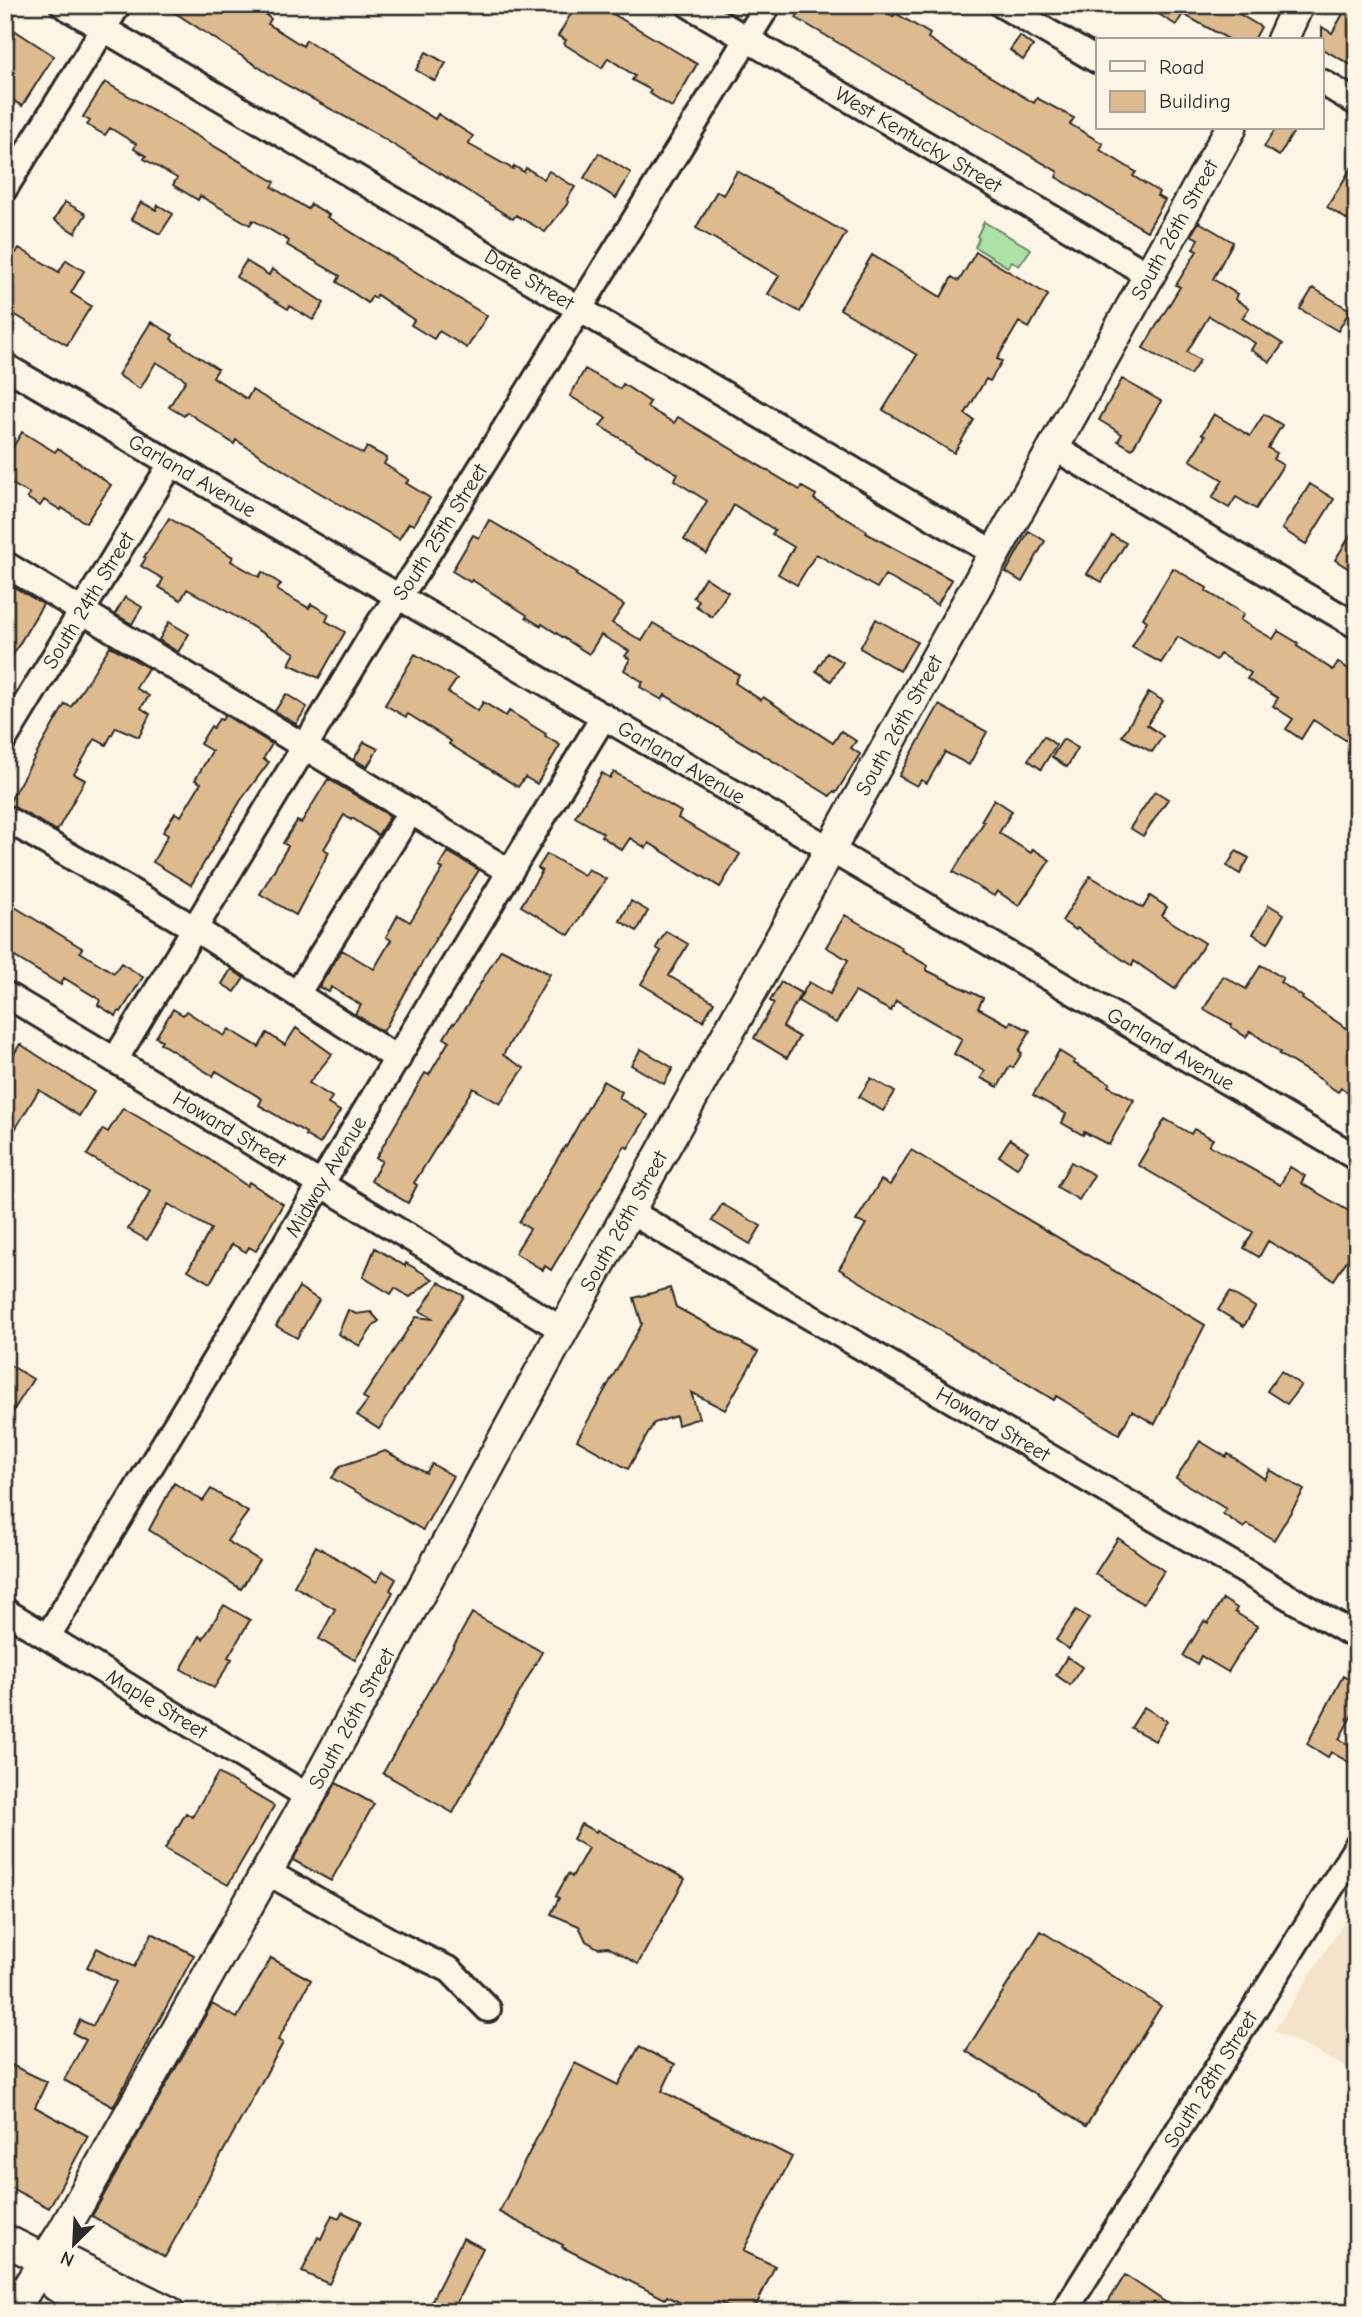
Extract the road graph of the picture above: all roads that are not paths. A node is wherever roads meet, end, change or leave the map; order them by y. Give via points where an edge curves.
1 (63, 5) edge
2 (118, 5) edge
3 (689, 5) edge
4 (768, 5) edge
5 (1002, 5) edge
6 (1298, 5) edge
7 (103, 30) junction
8 (1283, 38) edge
9 (747, 39) junction
10 (1096, 60) edge
11 (1324, 83) edge
12 (1357, 103) edge
13 (1222, 131) edge
14 (5, 188) edge
15 (1149, 275) junction
16 (579, 309) junction
17 (5, 366) edge
18 (1053, 447) junction
19 (171, 464) junction
20 (994, 553) junction
21 (5, 564) edge
22 (399, 596) junction
23 (84, 611) junction
24 (1357, 626) edge
25 (604, 716) junction
26 (5, 738) edge
27 (304, 746) junction
28 (411, 811) junction
29 (5, 818) edge
30 (831, 848) junction
31 (510, 872) junction
32 (194, 928) junction
33 (5, 993) edge
34 (297, 994) junction
35 (397, 1059) junction
36 (115, 1060) junction
37 (1357, 1158) edge
38 (322, 1185) junction
39 (629, 1211) junction
40 (563, 1330) junction
41 (5, 1611) edge
42 (48, 1636) junction
43 (1357, 1637) edge
44 (309, 1797) junction
45 (1357, 1846) edge
46 (267, 1872) junction
47 (488, 2009) dead end
48 (5, 2241) edge
49 (43, 2259) junction
50 (12, 2312) edge
51 (107, 2312) edge
52 (169, 2312) edge
53 (1064, 2312) edge

1 - 7 street, Date Street
2 - 7 street
3 - 9 street, West Kentucky Street
4 - 9 street, South 25th Street
5 - 10 street
6 - 8 street
7 - 14 street
7 - 16 street, Date Street
9 - 15 street, West Kentucky Street
9 - 16 street, South 25th Street
11 - 12 street
13 - 15 street, South 26th Street
15 - 18 street, South 26th Street
16 - 20 street, Date Street
16 - 22 street, South 25th Street
17 - 19 street, Garland Avenue
18 - 20 street, South 26th Street
18 - 24 street
19 - 22 street, Garland Avenue
19 - 23 street, South 24th Street
20 - 30 street, South 26th Street
21 - 23 street
22 - 25 street, Garland Avenue
22 - 27 street, South 25th Street
23 - 26 street, South 24th Street
23 - 27 street
25 - 30 street, Garland Avenue
25 - 31 street, Midway Avenue
27 - 28 street
27 - 32 street, South 25th Street
28 - 31 street
28 - 34 street
29 - 32 street
30 - 37 street, Garland Avenue
30 - 39 street, South 26th Street
31 - 35 street, Midway Avenue
32 - 34 street
32 - 36 street, South 25th Street
33 - 36 street, Howard Street
34 - 35 street
35 - 38 street, Midway Avenue
36 - 38 street, Howard Street
38 - 40 street, Howard Street
38 - 42 street, Midway Avenue
39 - 40 street, South 26th Street
39 - 43 street, Howard Street
40 - 44 street, South 26th Street
41 - 42 street, Maple Street
42 - 44 street, Maple Street
44 - 46 street, South 26th Street
45 - 53 street, South 28th Street
46 - 47 street via 450,1970
46 - 49 street, South 26th Street via 64,2230
48 - 49 street
49 - 50 street, South 26th Street
49 - 51 street via 55,2285
49 - 52 street via 68,2262

